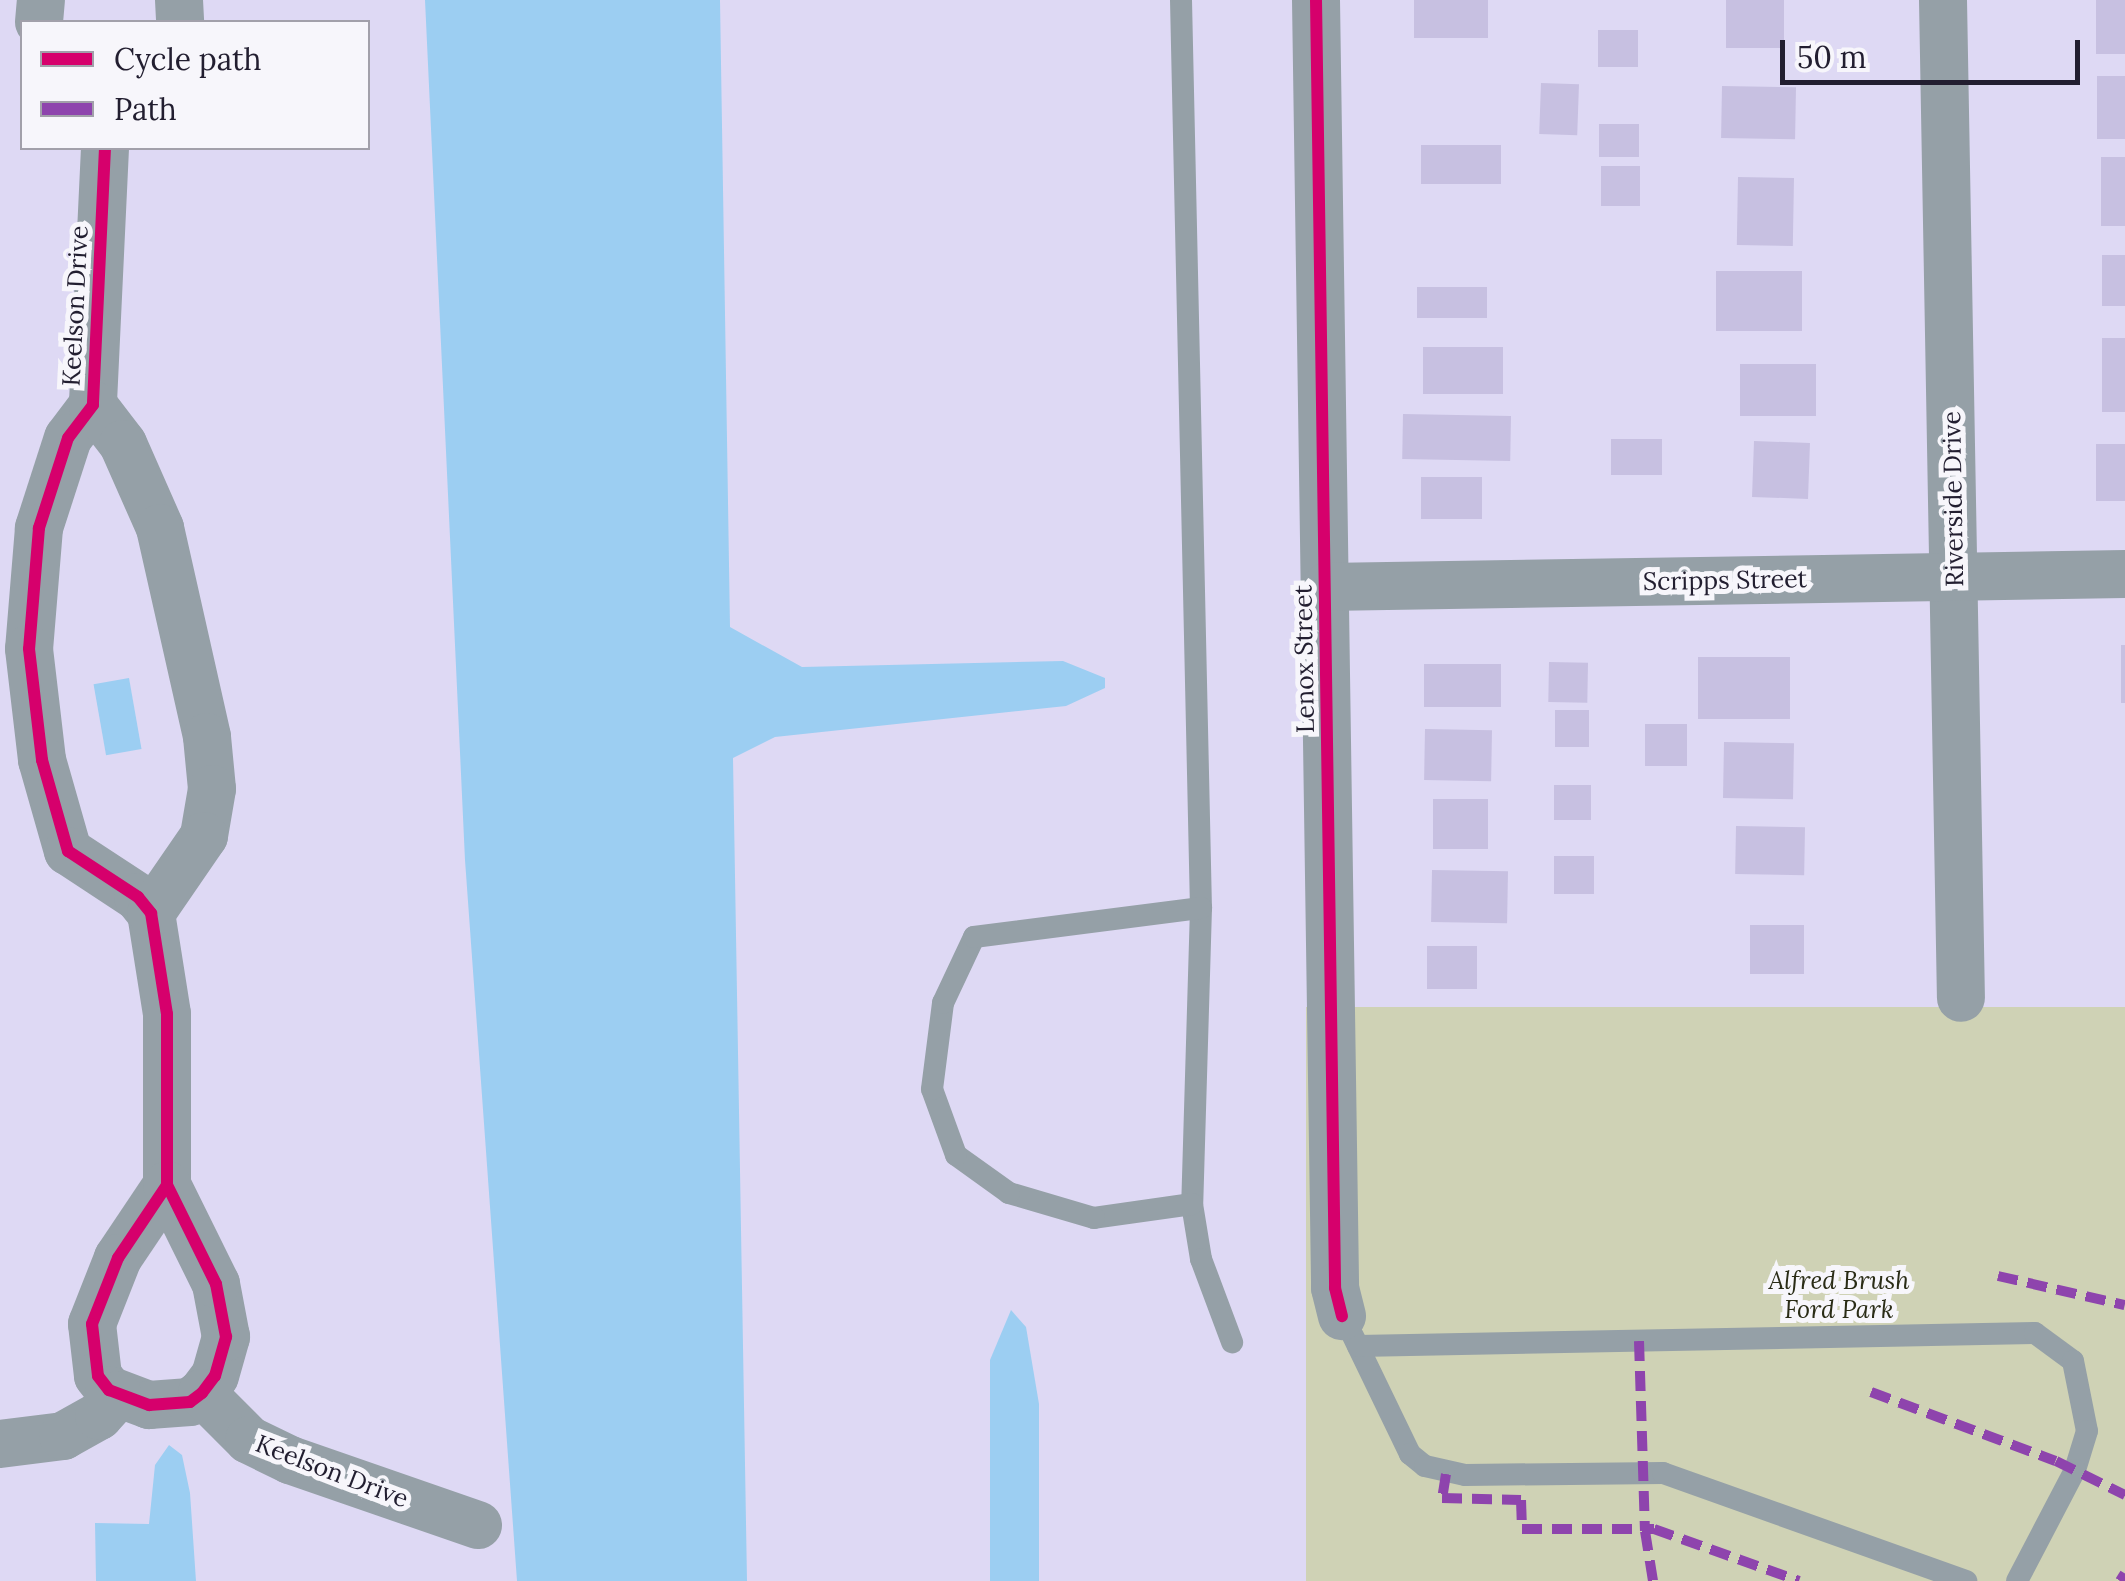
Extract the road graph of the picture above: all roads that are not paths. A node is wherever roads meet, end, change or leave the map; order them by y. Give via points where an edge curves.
1 (1182, 0) edge
2 (1316, 0) edge
3 (1943, 0) edge
4 (104, 150) edge
5 (92, 405) junction
6 (2125, 574) edge
7 (1955, 576) junction
8 (1326, 586) junction
9 (1201, 908) junction
10 (150, 913) junction
11 (1962, 998) dead end
12 (168, 1185) junction
13 (1192, 1204) junction
14 (1350, 1331) junction
15 (1232, 1342) dead end
16 (202, 1393) junction
17 (118, 1395) junction
18 (0, 1444) edge
19 (478, 1525) dead end
20 (1966, 1581) edge
21 (2016, 1581) edge

1 - 9 lane
2 - 8 street, Lenox Street
3 - 7 street, Riverside Drive
4 - 5 street, Keelson Drive
5 - 10 street, Keelson Drive via 123,444 160,528 191,646 208,754 211,813 204,836
5 - 10 street, Keelson Drive via 68,438 39,528 29,649 32,705 68,851 138,897
6 - 7 street, Scripps Street
7 - 8 street, Scripps Street
7 - 11 street, Riverside Drive
8 - 14 street, Lenox Street via 1335,1288
9 - 13 lane
9 - 13 lane via 974,937 943,1004 932,1089 956,1155 1009,1193 1094,1218
10 - 12 street via 167,1014
12 - 16 street via 190,1220 224,1316 221,1357
12 - 17 street via 118,1258 92,1324 98,1376
13 - 15 lane via 1201,1259
14 - 20 lane via 1410,1454 1425,1466 1465,1476 1664,1473
14 - 21 lane via 2034,1333 2073,1361 2087,1431 2076,1470
16 - 17 street via 168,1405
16 - 19 street, Keelson Drive via 249,1440 290,1460
17 - 18 street via 99,1416 62,1436

